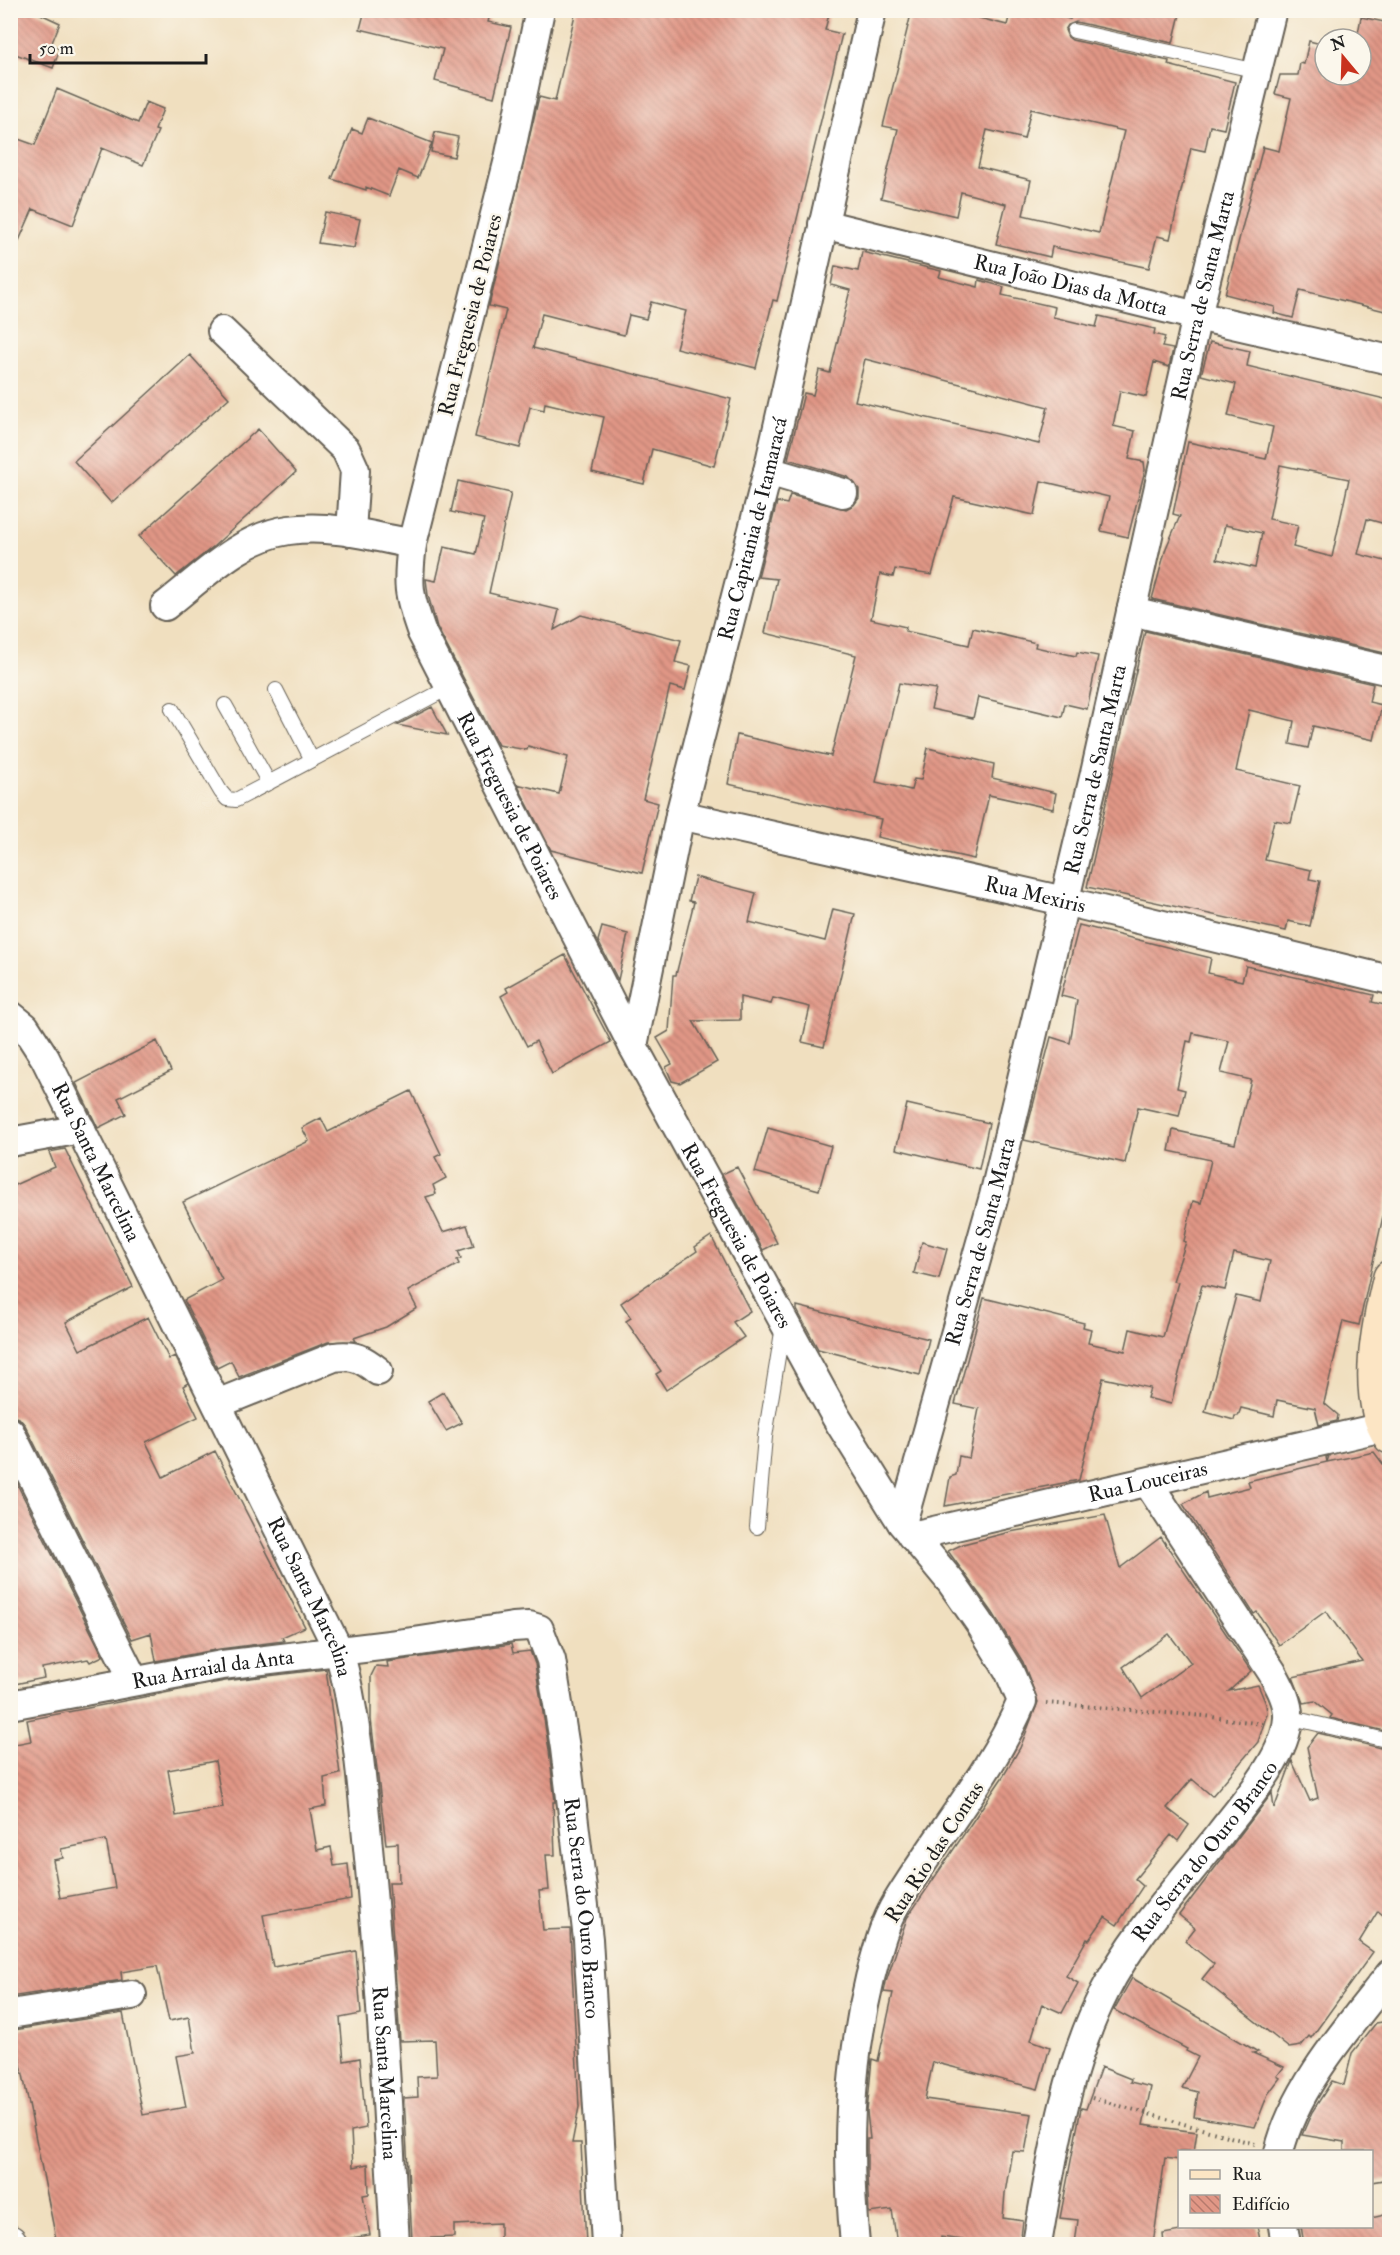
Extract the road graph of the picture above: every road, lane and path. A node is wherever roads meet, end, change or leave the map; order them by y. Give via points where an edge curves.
1 (540, 10) edge
2 (872, 10) edge
3 (1272, 10) edge
4 (1074, 31) dead end
5 (1258, 71) junction
6 (823, 224) junction
7 (1197, 316) junction
8 (222, 331) dead end
9 (1389, 360) edge
10 (768, 471) junction
11 (843, 493) dead end
12 (351, 532) junction
13 (412, 544) junction
14 (165, 606) dead end
15 (1131, 611) junction
16 (1389, 671) edge
17 (450, 687) junction
18 (276, 690) dead end
19 (225, 705) dead end
20 (172, 709) dead end
21 (312, 760) junction
22 (269, 783) junction
23 (681, 815) junction
24 (1064, 901) junction
25 (1389, 980) edge
26 (10, 1015) edge
27 (633, 1046) junction
28 (81, 1129) junction
29 (10, 1142) edge
30 (1389, 1277) edge
31 (784, 1321) junction
32 (378, 1371) dead end
33 (217, 1404) junction
34 (10, 1432) edge
35 (1386, 1432) edge
36 (1148, 1483) junction
37 (757, 1527) dead end
38 (907, 1529) junction
39 (486, 1631) joint
40 (339, 1650) junction
41 (134, 1681) junction
42 (1022, 1701) junction
43 (10, 1705) edge
44 (1287, 1722) junction
45 (1389, 1741) edge
46 (1389, 1974) edge
47 (132, 1995) dead end
48 (10, 2013) edge
49 (1068, 2091) junction
50 (1275, 2150) edge
51 (1279, 2150) edge
52 (1283, 2228) edge
53 (395, 2244) edge
54 (606, 2244) edge
55 (855, 2244) edge
56 (1037, 2244) edge
57 (1286, 2244) edge

1 - 13 street, Rua Freguesia de Poiares via 509,159
2 - 6 street, Rua Capitania de Itamaracá
3 - 5 street, Rua Serra de Santa Marta
4 - 5 lane
5 - 7 street, Rua Serra de Santa Marta
6 - 7 street, Rua João Dias da Motta
6 - 10 street, Rua Capitania de Itamaracá
7 - 9 street, Rua João Dias da Motta
7 - 15 street, Rua Serra de Santa Marta
8 - 12 street via 346,450 355,470
10 - 11 street
10 - 23 street, Rua Capitania de Itamaracá
12 - 13 street
12 - 14 street via 324,528 288,530 263,537 234,553
13 - 17 street, Rua Freguesia de Poiares via 407,584 411,604
15 - 16 street
15 - 24 street, Rua Serra de Santa Marta
17 - 21 lane
17 - 27 street, Rua Freguesia de Poiares
18 - 21 lane
19 - 22 lane
20 - 22 lane via 227,799 236,800
21 - 22 lane
23 - 24 street, Rua Mexiris
23 - 27 street, Rua Capitania de Itamaracá
24 - 25 street, Rua Mexiris
24 - 38 street, Rua Serra de Santa Marta
26 - 28 street, Rua Santa Marcelina via 25,1027 45,1058
27 - 31 street, Rua Freguesia de Poiares
28 - 29 street
28 - 33 street, Rua Santa Marcelina
30 - 35 main road via 1376,1354 1376,1389
31 - 37 lane via 765,1437
31 - 38 street, Rua Freguesia de Poiares via 866,1468
32 - 33 street via 362,1358 349,1354 334,1357
33 - 40 street, Rua Santa Marcelina
34 - 41 street
35 - 36 street, Rua Louceiras
36 - 38 street, Rua Louceiras
36 - 44 street via 1272,1672 1284,1698
38 - 42 street via 979,1622
39 - 40 street, Rua Arraial da Anta
39 - 54 street, Rua Serra do Ouro Branco via 529,1626 539,1629 551,1660 588,1939
40 - 41 street, Rua Arraial da Anta
40 - 53 street, Rua Santa Marcelina via 356,1723 380,1967
41 - 43 street, Rua Arraial da Anta
42 - 44 path
42 - 55 street, Rua Rio das Contas via 999,1749 896,1904 879,1940 863,2008 848,2120
44 - 45 lane
44 - 49 street, Rua Serra do Ouro Branco via 1275,1759 1129,1950 1100,2001
46 - 51 street via 1303,2095
47 - 48 street
49 - 50 path
49 - 56 street, Rua Serra do Ouro Branco
52 - 57 street

